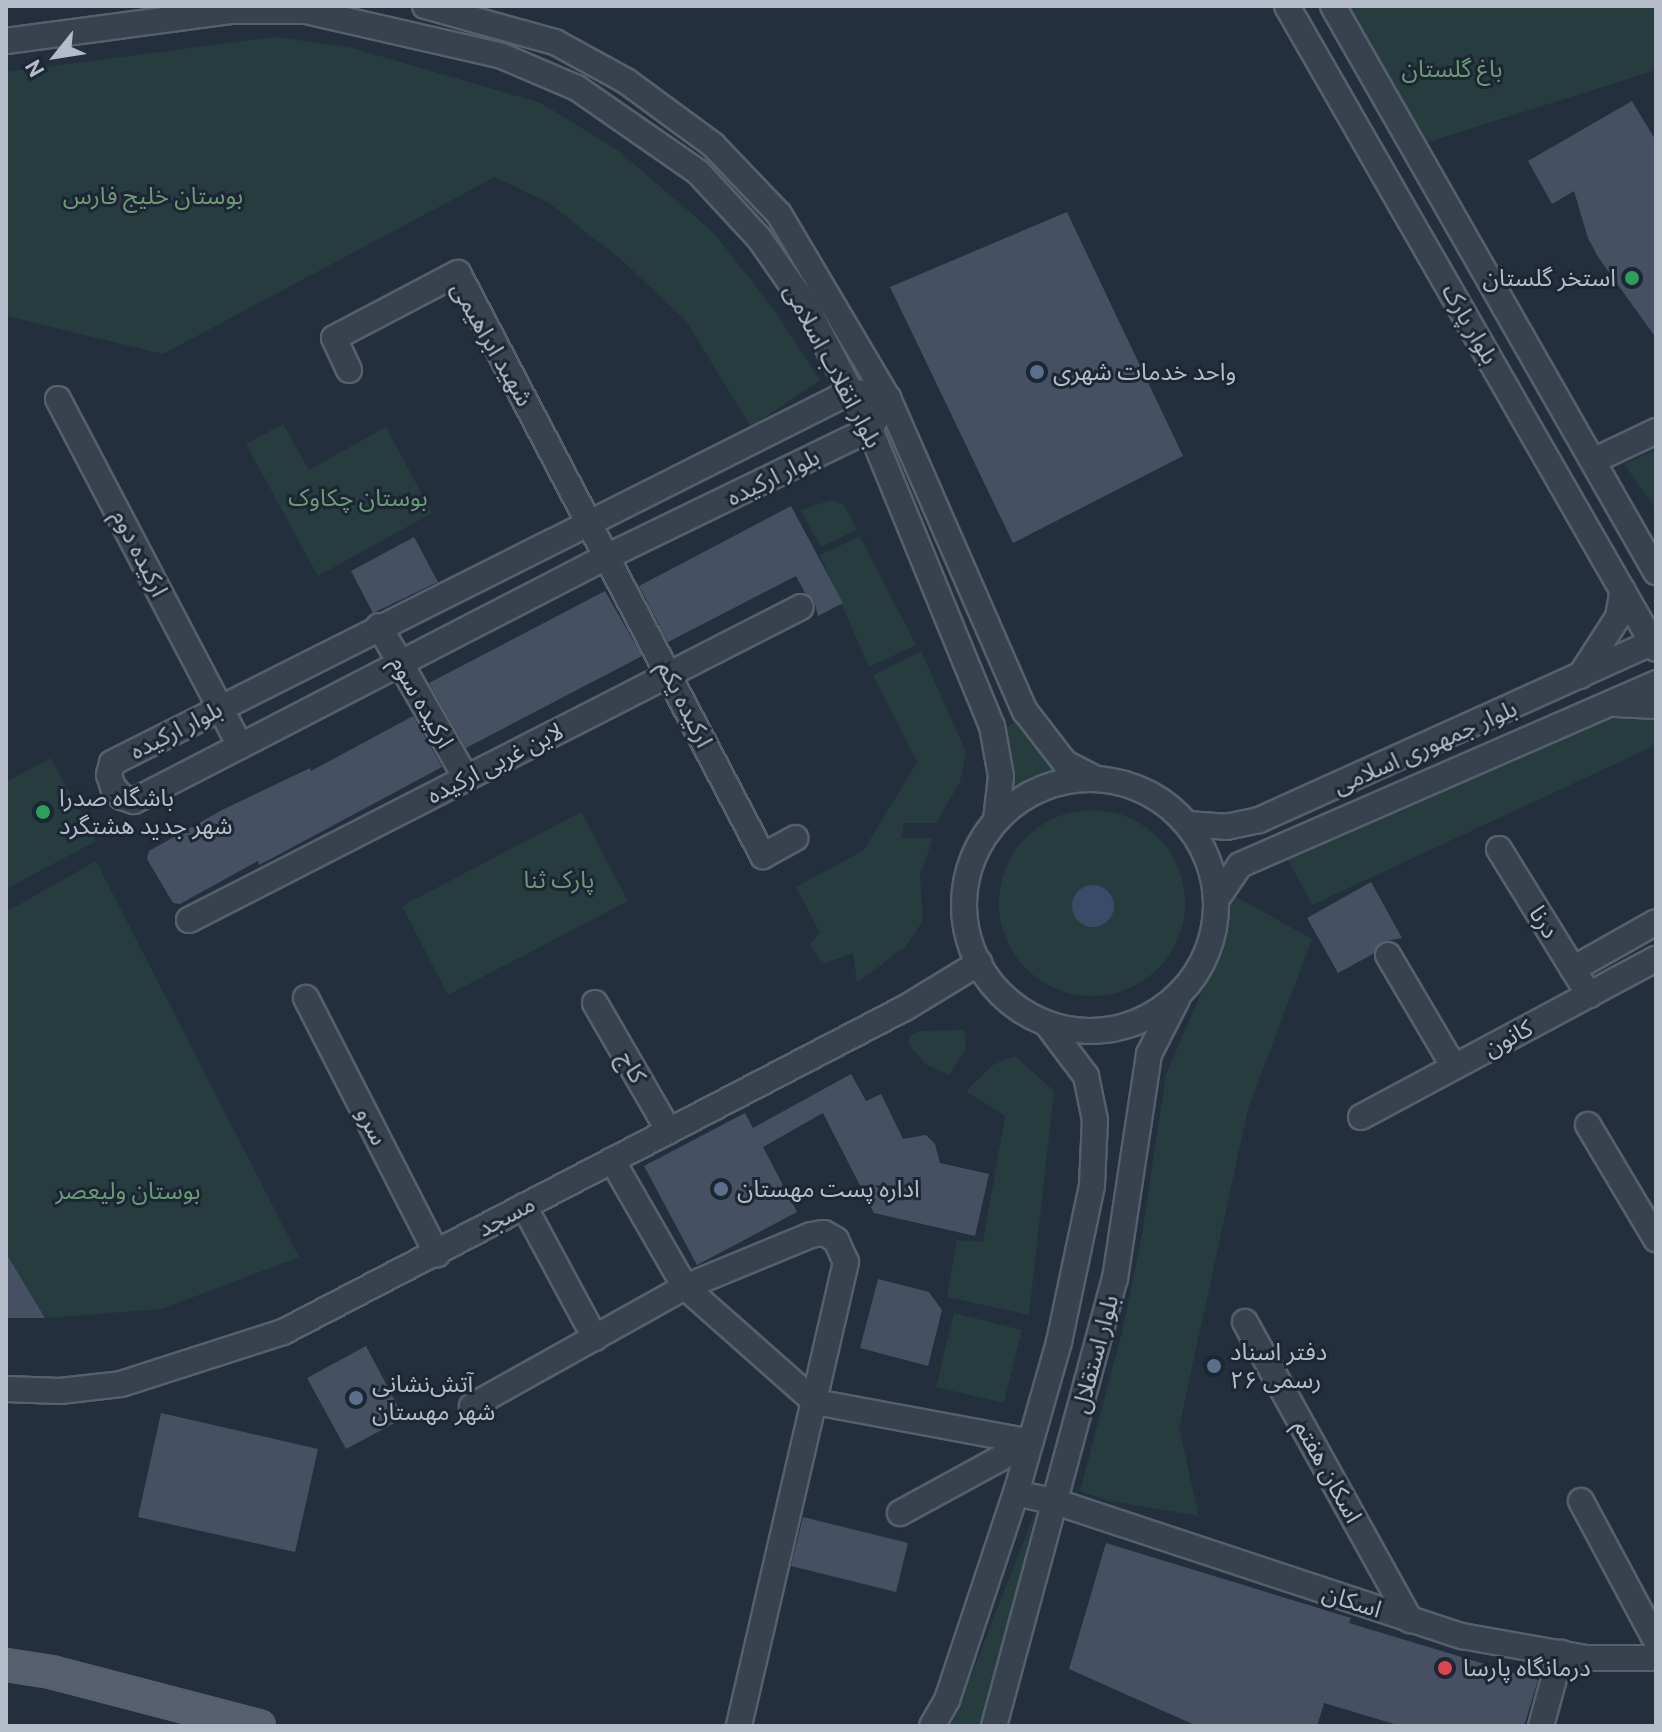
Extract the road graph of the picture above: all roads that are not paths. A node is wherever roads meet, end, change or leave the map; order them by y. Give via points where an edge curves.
1 (425, 6) edge
2 (1287, 6) edge
3 (1333, 6) edge
4 (307, 8) edge
5 (6, 41) edge
6 (349, 370) dead end
7 (852, 391) junction
8 (888, 398) junction
9 (58, 399) dead end
10 (870, 429) junction
11 (1656, 431) edge
12 (1595, 460) junction
13 (589, 521) junction
14 (608, 556) junction
15 (1656, 572) edge
16 (1623, 590) junction
17 (801, 607) dead end
18 (379, 626) junction
19 (1655, 644) edge
20 (400, 663) junction
21 (670, 673) junction
22 (1579, 678) junction
23 (1656, 683) edge
24 (1605, 705) junction
25 (1656, 706) edge
26 (219, 708) junction
27 (240, 746) junction
28 (466, 778) junction
29 (1096, 779) junction
30 (996, 820) junction
31 (1187, 824) junction
32 (795, 838) dead end
33 (1499, 849) dead end
34 (1216, 900) junction
35 (189, 920) dead end
36 (1656, 922) edge
37 (1388, 955) dead end
38 (1656, 959) edge
39 (979, 963) junction
40 (1573, 969) junction
41 (1180, 993) junction
42 (1589, 995) junction
43 (306, 998) dead end
44 (595, 1003) dead end
45 (1046, 1023) junction
46 (1454, 1067) junction
47 (1361, 1117) dead end
48 (1588, 1125) dead end
49 (669, 1131) junction
50 (612, 1160) junction
51 (524, 1206) junction
52 (1656, 1239) edge
53 (437, 1254) junction
54 (685, 1287) junction
55 (1245, 1322) dead end
56 (595, 1338) junction
57 (6, 1389) edge
58 (815, 1402) junction
59 (472, 1406) dead end
60 (1030, 1442) junction
61 (1016, 1493) junction
62 (1581, 1501) dead end
63 (1056, 1502) junction
64 (900, 1513) dead end
65 (1410, 1620) junction
66 (1656, 1641) edge
67 (1561, 1653) junction
68 (1656, 1658) edge
69 (6, 1665) edge
70 (994, 1720) edge
71 (259, 1726) edge
72 (739, 1726) edge
73 (932, 1726) edge
74 (1541, 1726) edge

1 - 8 street, بلوار انقلاب اسلامی via 555,42 626,81 713,145 779,214
2 - 16 street, بلوار پارک
3 - 12 street, بلوار پارک
4 - 5 street, بلوار انقلاب اسلامی via 232,11
4 - 7 street, بلوار انقلاب اسلامی via 502,56 577,88 698,172 759,238 805,304
6 - 13 street, شهید ابراهیمی via 334,338 458,273
7 - 8 street
7 - 10 street, بلوار انقلاب اسلامی
7 - 13 street, بلوار ارکیده
8 - 10 street
8 - 29 street, بلوار انقلاب اسلامی via 1025,711 1065,763
9 - 26 street, ارکیده دوم
10 - 14 street, بلوار ارکیده
10 - 30 street, بلوار انقلاب اسلامی via 992,726 1001,776
11 - 12 street
12 - 15 street, بلوار پارک
13 - 14 street, ارکیده یکم
13 - 18 street, بلوار ارکیده
14 - 20 street, بلوار ارکیده
14 - 21 street, ارکیده یکم
16 - 19 street, بلوار پارک
16 - 22 street via 1618,617
17 - 21 street, لاین غربی ارکیده
18 - 20 street, ارکیده سوم
18 - 26 street, بلوار ارکیده
19 - 22 street, بلوار جمهوری اسلامی
20 - 27 street, بلوار ارکیده
20 - 28 street, ارکیده سوم
21 - 28 street, لاین غربی ارکیده
21 - 32 street, ارکیده یکم via 763,856
22 - 31 street, بلوار جمهوری اسلامی via 1259,820 1226,827
23 - 24 street, بلوار جمهوری اسلامی
24 - 25 street
24 - 34 street, بلوار جمهوری اسلامی via 1240,865
26 - 27 street, ارکیده دوم
26 - 27 street, بلوار ارکیده via 112,763 113,787 134,801
28 - 35 street, لاین غربی ارکیده
29 - 30 street via 1041,788
29 - 31 street via 1146,792
30 - 39 street via 979,845 964,904
31 - 34 street via 1208,860
33 - 40 street, درنا
34 - 41 street via 1208,950
36 - 40 street
37 - 46 street
38 - 42 street, کانون
39 - 45 street via 996,988
39 - 49 street, مسجد via 905,1008
40 - 42 street, درنا
41 - 45 street via 1158,1011 1117,1027 1074,1030
41 - 63 street, بلوار استقلال via 1149,1054 1115,1279
42 - 46 street, کانون
43 - 53 street, سرو
44 - 49 street, کاج
45 - 60 street, بلوار استقلال via 1086,1076 1095,1120 1089,1199 1059,1342
46 - 47 street, کانون
48 - 52 street
49 - 50 street, مسجد
50 - 51 street, مسجد
50 - 54 street
51 - 53 street, مسجد
51 - 56 street
53 - 57 street, مسجد via 283,1332 136,1380 60,1391
54 - 56 street
54 - 58 street
54 - 58 street via 811,1235 824,1233 836,1240 846,1262
55 - 65 street, اسکان هفتم
56 - 59 street
58 - 60 street
58 - 72 street
60 - 61 street, بلوار استقلال
60 - 64 street
61 - 63 street, اسکان
61 - 73 street, بلوار استقلال via 947,1700
62 - 66 street
63 - 65 street, اسکان
63 - 70 street, بلوار استقلال
65 - 67 street, اسکان via 1462,1636
67 - 68 street, اسکان
67 - 74 street
69 - 71 main road

